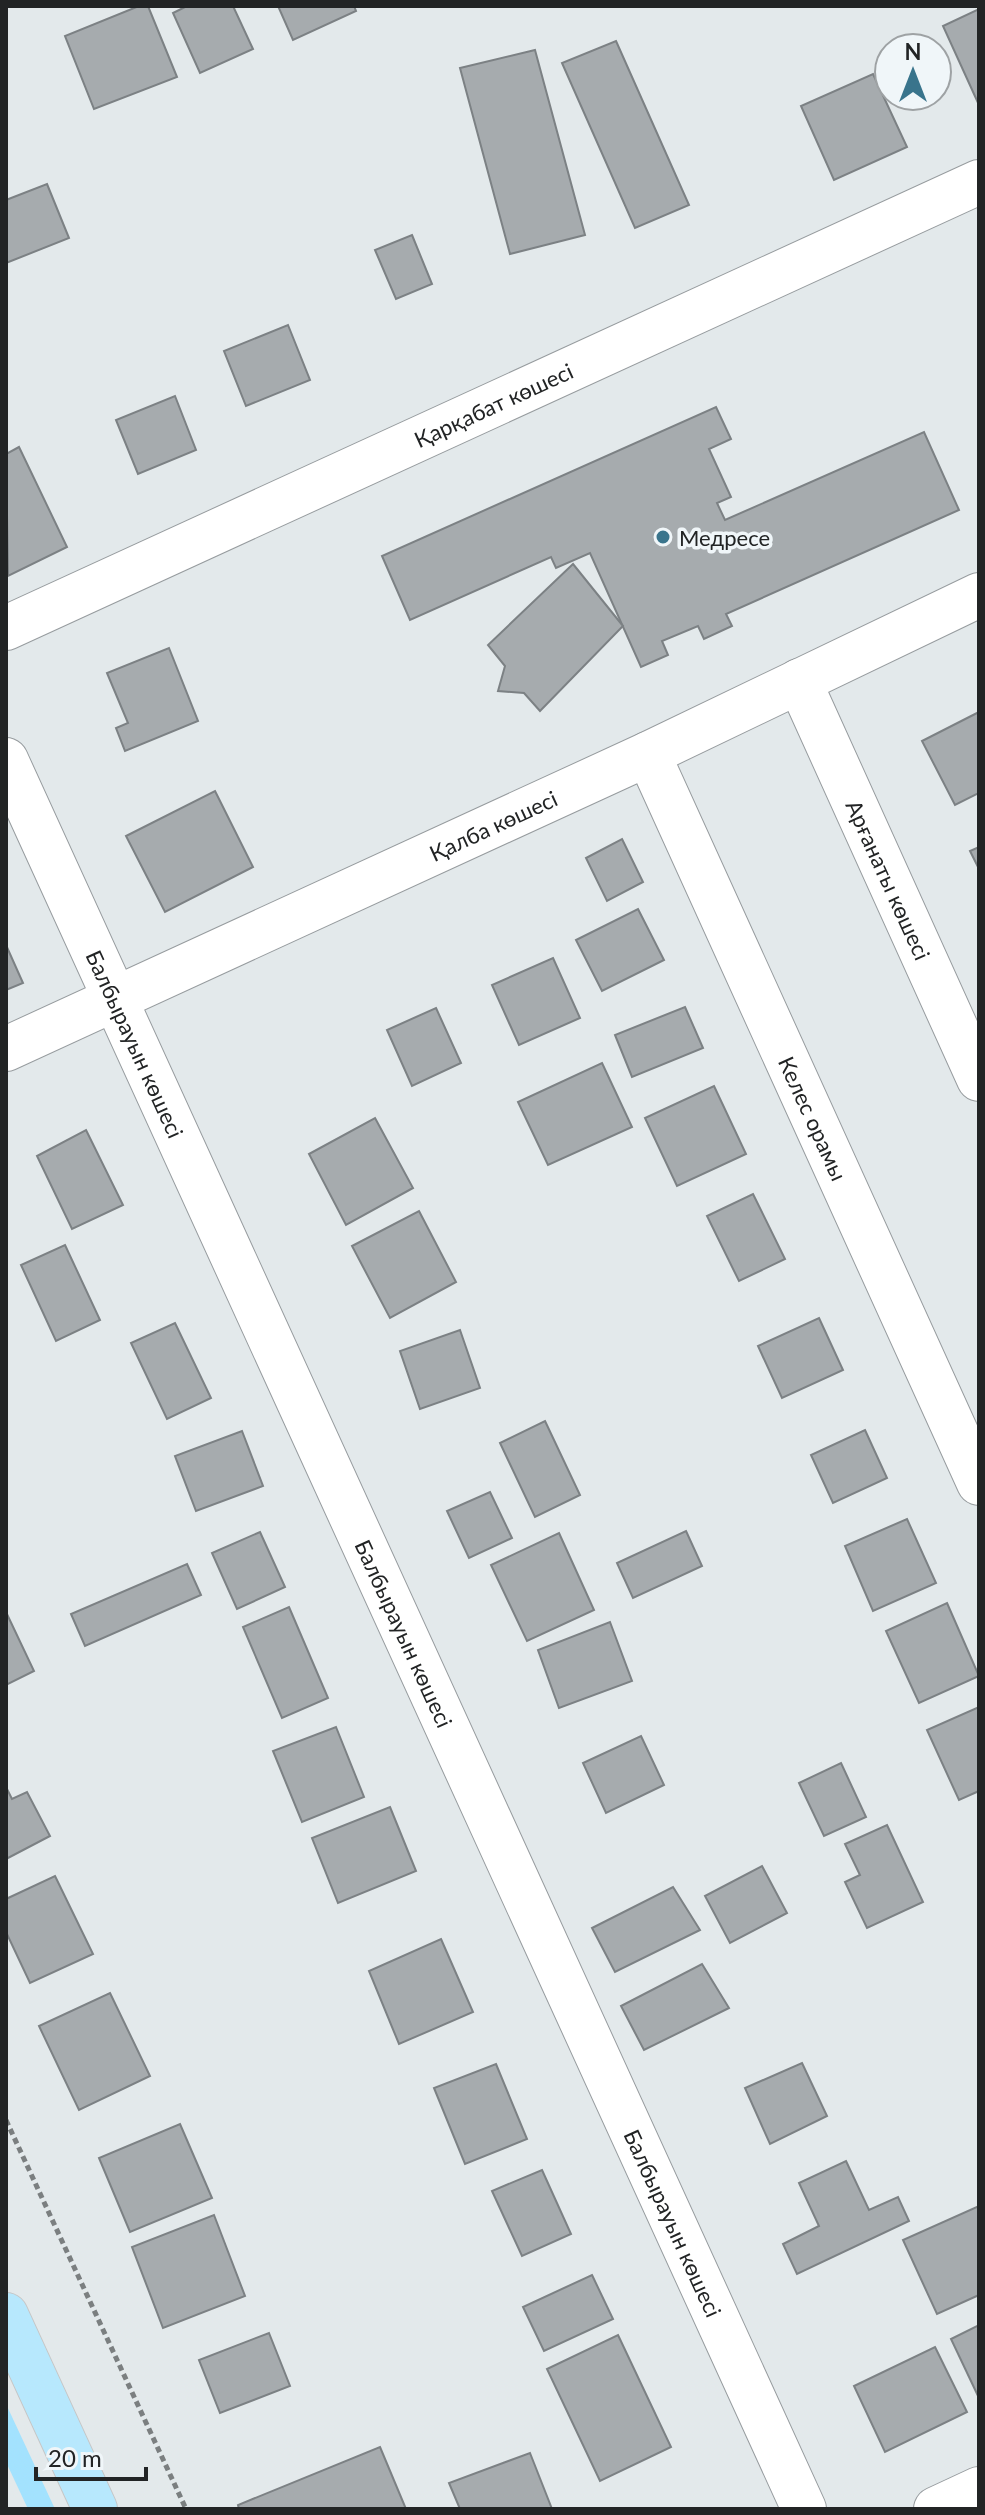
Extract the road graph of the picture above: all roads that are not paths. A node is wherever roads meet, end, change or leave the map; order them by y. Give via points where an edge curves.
1 (979, 182) edge
2 (979, 595) edge
3 (6, 628) edge
4 (799, 681) junction
5 (648, 754) junction
6 (6, 760) edge
7 (114, 999) junction
8 (6, 1049) edge
9 (979, 1079) edge
10 (979, 1483) edge
11 (6, 2315) edge
12 (979, 2489) edge
13 (95, 2509) edge
14 (804, 2509) edge
15 (936, 2509) edge

1 - 3 street, Қарқабат көшесі
2 - 4 street, Қалба көшесі
4 - 5 street, Қалба көшесі
4 - 9 street, Арғанаты көшесі
5 - 7 street, Қалба көшесі
5 - 10 street, Келес орамы
6 - 7 street, Балбырауын көшесі
7 - 8 street, Қалба көшесі
7 - 14 street, Балбырауын көшесі
11 - 13 main road
12 - 15 street

